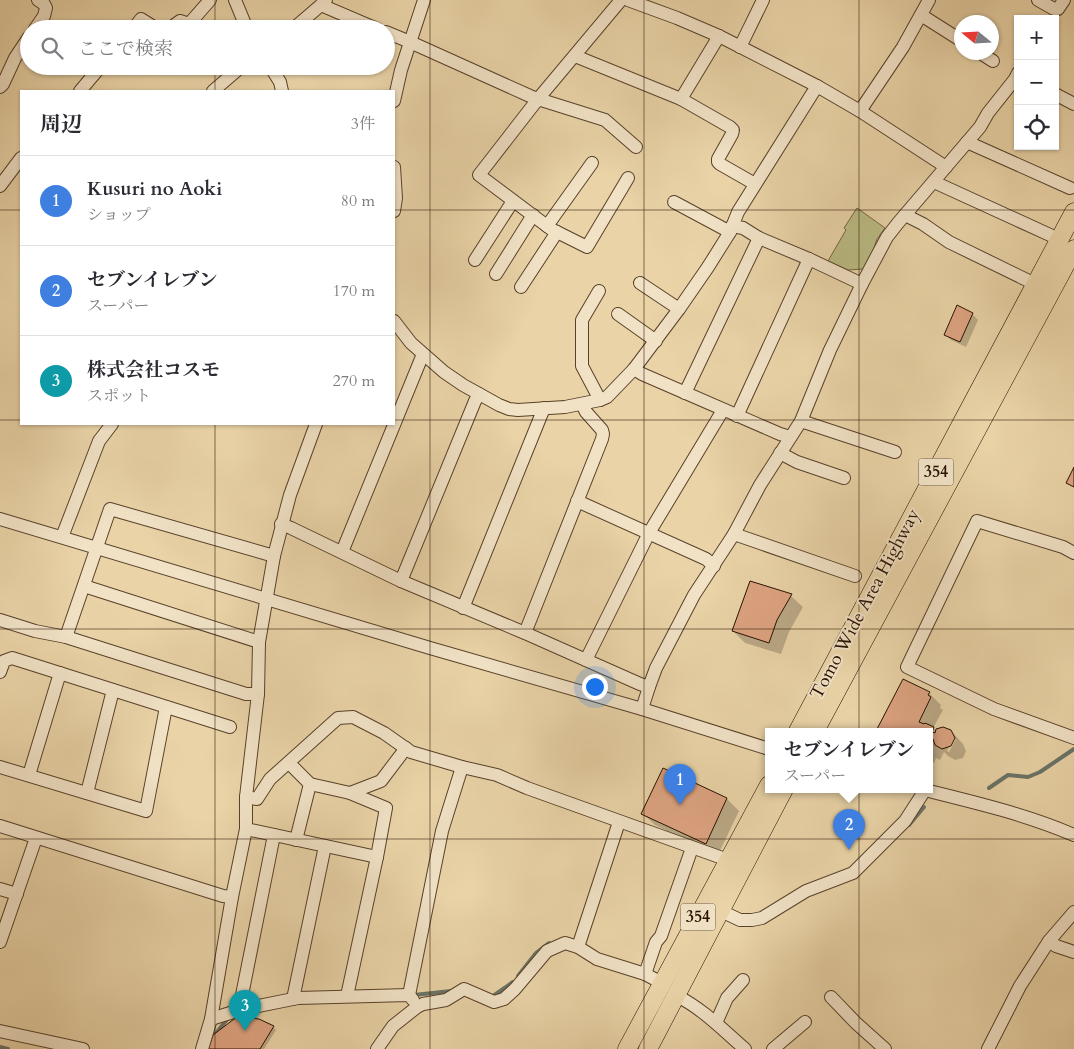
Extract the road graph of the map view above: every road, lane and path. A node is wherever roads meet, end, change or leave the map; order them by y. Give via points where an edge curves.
1 (38, 0) edge
2 (210, 0) edge
3 (235, 0) edge
4 (424, 0) edge
5 (621, 0) edge
6 (628, 0) edge
7 (763, 0) edge
8 (929, 0) edge
9 (1038, 0) edge
10 (1064, 0) edge
11 (323, 3) edge
12 (1051, 14) edge
13 (920, 15) junction
14 (41, 20) edge
15 (192, 20) edge
16 (243, 20) edge
17 (303, 20) edge
18 (359, 20) edge
19 (395, 36) edge
20 (719, 36) junction
21 (954, 36) edge
22 (410, 42) junction
23 (740, 47) junction
24 (20, 50) edge
25 (575, 56) junction
26 (93, 75) edge
27 (232, 75) edge
28 (276, 75) edge
29 (1014, 80) edge
30 (818, 86) junction
31 (0, 87) edge
32 (81, 90) edge
33 (214, 90) edge
34 (282, 90) edge
35 (395, 95) edge
36 (1059, 96) edge
37 (538, 99) junction
38 (681, 99) junction
39 (1074, 104) edge
40 (860, 111) junction
41 (967, 142) junction
42 (636, 147) dead end
43 (20, 159) edge
44 (592, 163) dead end
45 (946, 167) junction
46 (628, 178) dead end
47 (395, 182) edge
48 (934, 182) junction
49 (755, 184) junction
50 (0, 186) edge
51 (1070, 188) dead end
52 (513, 201) junction
53 (674, 202) dead end
54 (395, 204) edge
55 (1074, 212) edge
56 (905, 215) junction
57 (533, 216) junction
58 (552, 229) junction
59 (731, 229) junction
60 (1050, 235) dead end
61 (759, 238) junction
62 (1074, 249) edge
63 (809, 259) junction
64 (475, 260) dead end
65 (496, 274) dead end
66 (640, 283) dead end
67 (862, 284) junction
68 (1035, 284) junction
69 (521, 287) dead end
70 (599, 292) dead end
71 (679, 309) junction
72 (618, 314) dead end
73 (395, 322) edge
74 (656, 341) junction
75 (423, 354) junction
76 (634, 369) junction
77 (686, 393) junction
78 (480, 394) junction
79 (600, 400) junction
80 (582, 404) junction
81 (544, 408) junction
82 (723, 410) junction
83 (737, 416) junction
84 (800, 421) junction
85 (395, 422) edge
86 (111, 425) edge
87 (316, 425) edge
88 (394, 425) edge
89 (790, 437) junction
90 (895, 452) dead end
91 (780, 453) junction
92 (844, 478) dead end
93 (578, 501) junction
94 (0, 519) edge
95 (281, 524) junction
96 (649, 533) junction
97 (734, 534) junction
98 (62, 537) junction
99 (97, 548) junction
100 (342, 552) junction
101 (1074, 553) edge
102 (274, 556) junction
103 (714, 566) junction
104 (855, 576) dead end
105 (401, 581) junction
106 (84, 586) junction
107 (267, 598) junction
108 (464, 608) junction
109 (0, 620) edge
110 (525, 633) junction
111 (66, 637) junction
112 (259, 642) junction
113 (586, 660) junction
114 (0, 672) edge
115 (60, 673) junction
116 (649, 687) junction
117 (113, 690) junction
118 (258, 694) junction
119 (166, 707) junction
120 (642, 709) junction
121 (230, 727) dead end
122 (800, 728) edge
123 (816, 728) edge
124 (1074, 736) edge
125 (406, 748) junction
126 (765, 748) edge
127 (289, 764) junction
128 (0, 767) edge
129 (462, 767) junction
130 (29, 775) junction
131 (310, 784) junction
132 (765, 792) edge
133 (933, 792) edge
134 (87, 793) junction
135 (350, 793) junction
136 (782, 793) edge
137 (921, 793) edge
138 (246, 797) junction
139 (619, 822) junction
140 (0, 826) edge
141 (246, 829) junction
142 (274, 835) junction
143 (1074, 835) edge
144 (36, 838) junction
145 (296, 840) junction
146 (325, 846) junction
147 (692, 848) junction
148 (377, 857) junction
149 (728, 860) junction
150 (0, 888) edge
151 (17, 894) junction
152 (232, 897) junction
153 (721, 911) junction
154 (1074, 912) edge
155 (1049, 941) junction
156 (0, 942) edge
157 (578, 947) junction
158 (1074, 952) edge
159 (645, 974) junction
160 (743, 980) dead end
161 (662, 982) junction
162 (409, 995) junction
163 (347, 996) junction
164 (677, 996) junction
165 (831, 997) dead end
166 (293, 998) junction
167 (417, 1007) junction
168 (239, 1010) junction
169 (211, 1019) junction
170 (716, 1022) junction
171 (805, 1022) dead end
172 (0, 1031) edge
173 (83, 1049) edge
174 (202, 1049) edge
175 (377, 1049) edge
176 (627, 1049) edge
177 (648, 1049) edge
178 (745, 1049) edge
179 (773, 1049) edge
180 (885, 1049) edge
181 (988, 1049) edge

1 - 14 street via 46,8
2 - 15 street
3 - 16 street
4 - 22 street
5 - 25 street
6 - 20 street
7 - 23 street
8 - 13 street
9 - 12 street
10 - 12 street
11 - 17 street
11 - 18 street
13 - 21 street
13 - 40 street via 903,47
19 - 22 street
20 - 23 street
20 - 38 street
22 - 35 street
22 - 37 street
23 - 30 street
24 - 31 street
25 - 37 street
25 - 38 street
26 - 32 street
27 - 33 street
28 - 34 street
29 - 41 street
30 - 40 street
30 - 49 street
36 - 39 street
37 - 42 street via 605,120
37 - 52 street via 479,175
38 - 49 street via 730,126 732,134 718,162
40 - 45 street
41 - 45 street
41 - 51 street
43 - 50 street
44 - 58 street
45 - 48 street
46 - 58 street via 587,247
47 - 54 street
48 - 56 street
48 - 60 street
49 - 59 street
52 - 57 street
52 - 64 street
53 - 59 street
55 - 68 highway, Tomo Wide Area Highway / 354
56 - 67 street via 888,237
56 - 68 street via 949,242
57 - 58 street
57 - 65 street
58 - 69 street
59 - 61 street via 743,228
59 - 71 street
61 - 63 street
61 - 77 street
62 - 123 highway, Tomo Wide Area Highway / 354
63 - 67 street
63 - 83 street
66 - 71 street
67 - 84 street
68 - 122 highway, Tomo Wide Area Highway / 354
70 - 79 street via 582,320 582,366
71 - 74 street
72 - 74 street
73 - 75 street via 410,344
74 - 76 street
75 - 78 street via 444,372
75 - 85 street
76 - 77 street
76 - 79 street
77 - 82 street
78 - 81 street via 509,409
78 - 105 street
79 - 80 street
80 - 81 street
80 - 93 street via 603,434
81 - 108 street
82 - 83 street
82 - 96 street
83 - 89 street
84 - 89 street
84 - 90 street
86 - 98 street via 98,441
87 - 95 street
88 - 100 street
89 - 91 street
91 - 92 street
91 - 97 street
93 - 96 street
93 - 110 street
94 - 98 street
95 - 100 street
95 - 102 street
96 - 103 street via 706,559
96 - 113 street
97 - 103 street
97 - 104 street
98 - 99 street
99 - 102 street via 110,510
99 - 106 street
99 - 107 street
100 - 105 street
101 - 124 street via 977,522 907,667 994,709
102 - 107 street
103 - 116 street via 694,595
105 - 108 street
106 - 111 street
106 - 112 street
107 - 112 street
107 - 120 street
108 - 110 street
109 - 111 street
110 - 113 street
111 - 118 street via 246,694
112 - 118 street
113 - 116 street
114 - 115 street via 4,661 12,658
115 - 117 street
115 - 130 street
116 - 120 street
117 - 119 street
117 - 134 street
118 - 138 street
119 - 121 street
119 - 134 street via 146,811
120 - 126 street
125 - 127 street via 384,732 353,717 338,718
125 - 129 street
125 - 135 street via 381,781
127 - 131 street
127 - 138 street via 270,779 257,799
128 - 130 street
129 - 139 street via 497,775
129 - 162 street via 442,831
130 - 134 street
131 - 135 street
131 - 145 street
132 - 149 highway, 354
133 - 143 street via 999,808
135 - 148 street via 386,808
136 - 153 highway, 354
137 - 153 street via 905,821 853,874 806,892 762,918 740,920
138 - 141 street
139 - 147 street
139 - 157 street
140 - 144 street
141 - 142 street
141 - 152 street
142 - 145 street
142 - 168 street
144 - 151 street
144 - 152 street
145 - 146 street
146 - 148 street
146 - 166 street
147 - 149 street
147 - 159 street via 662,936 656,942
148 - 163 street
149 - 161 highway, 354
150 - 151 street
151 - 156 street
152 - 169 street
153 - 164 highway, 354
154 - 155 street
155 - 158 street
155 - 181 street via 1020,986
157 - 159 street via 597,959
157 - 167 street via 565,943 547,951 504,999 494,1002 464,989 446,1000
159 - 161 street
160 - 170 street via 727,998
161 - 176 highway, 354
162 - 163 street
162 - 167 street
163 - 166 street
164 - 170 street
164 - 177 highway, 354
165 - 180 street
166 - 168 street
167 - 175 street via 393,1026
168 - 169 street
169 - 174 street
170 - 178 street
171 - 179 street
172 - 173 street

